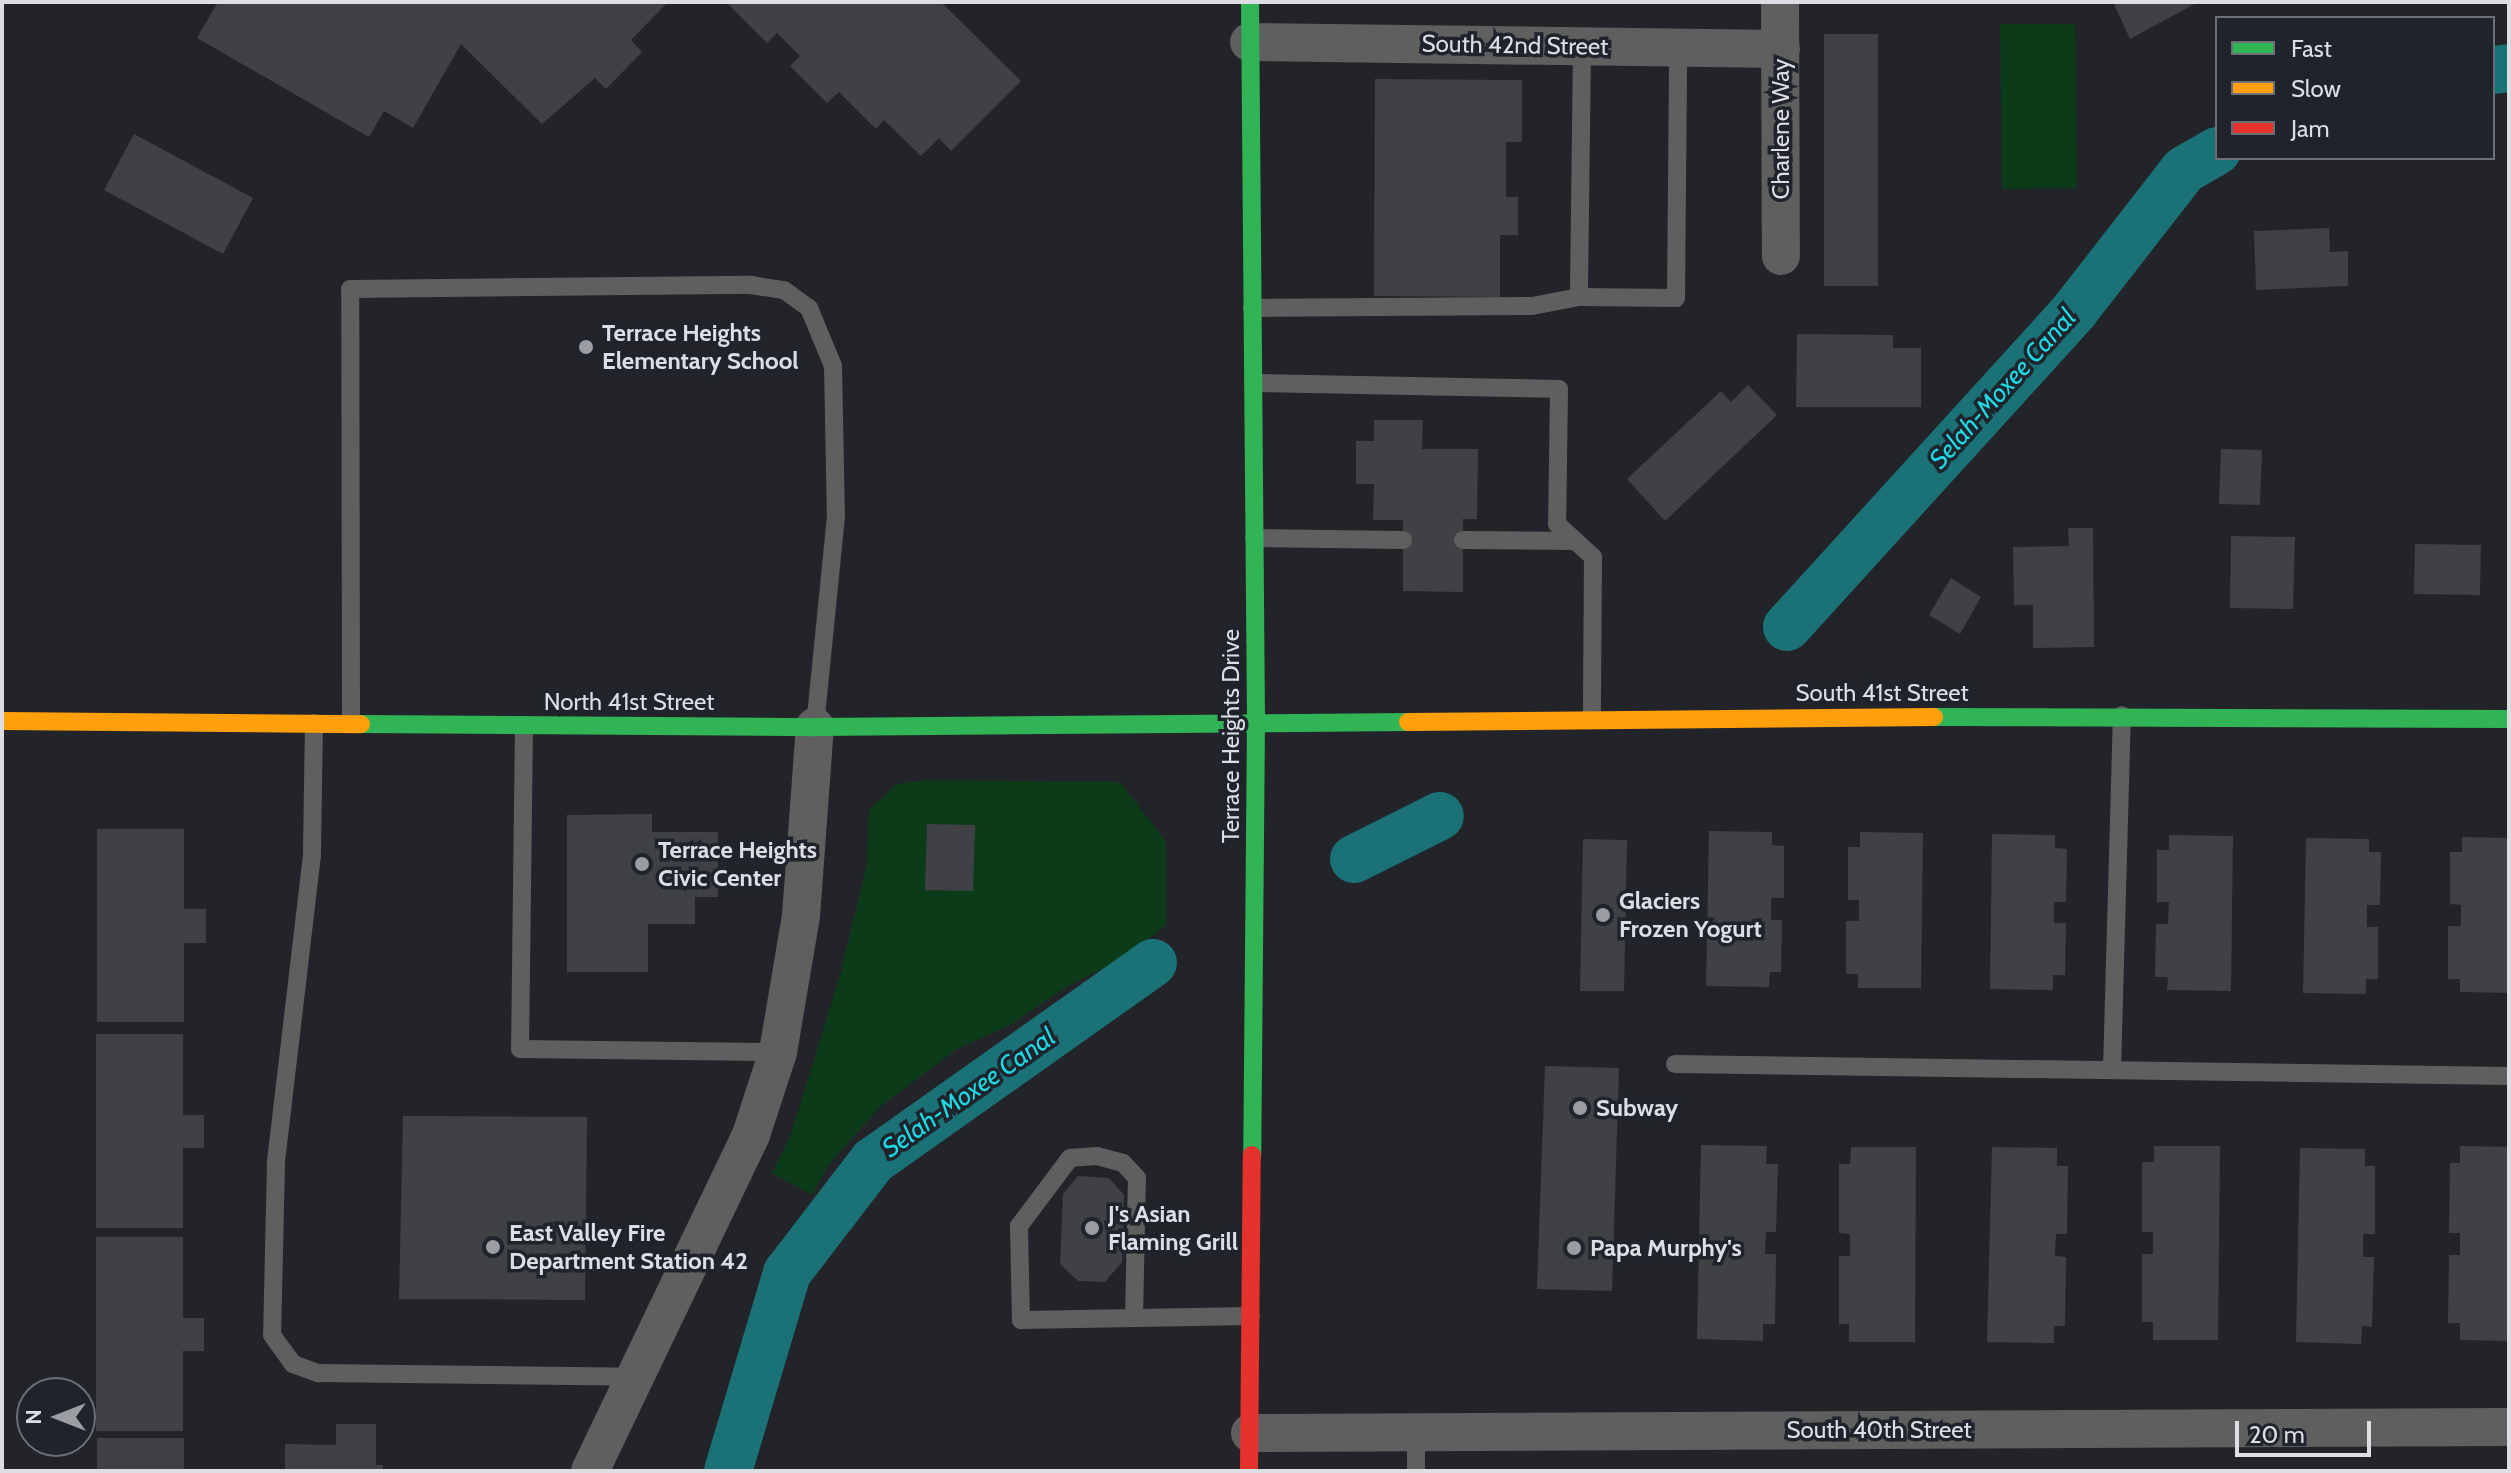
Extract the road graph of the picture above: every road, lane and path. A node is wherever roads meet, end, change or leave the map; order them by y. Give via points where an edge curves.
1 (1250, 2) edge
2 (1780, 2) edge
3 (1249, 42) junction
4 (1582, 46) junction
5 (1678, 48) junction
6 (1781, 49) junction
7 (1781, 256) dead end
8 (1579, 297) junction
9 (1252, 308) junction
10 (1253, 383) junction
11 (1254, 538) junction
12 (1403, 540) dead end
13 (1463, 540) dead end
14 (1575, 541) junction
15 (2122, 715) junction
16 (1592, 719) junction
17 (2509, 719) edge
18 (2, 721) edge
19 (1256, 722) junction
20 (314, 723) junction
21 (351, 723) junction
22 (524, 725) junction
23 (815, 727) junction
24 (778, 1052) junction
25 (1675, 1064) dead end
26 (2112, 1070) junction
27 (2509, 1076) edge
28 (1251, 1316) junction
29 (1134, 1318) junction
30 (635, 1377) junction
31 (2509, 1427) edge
32 (1416, 1432) junction
33 (1250, 1433) junction
34 (590, 1471) edge
35 (1249, 1471) edge
36 (1416, 1471) edge

1 - 3 street, Terrace Heights Drive
2 - 6 street, Charlene Way
3 - 4 street, South 42nd Street
3 - 9 street, Terrace Heights Drive
4 - 5 street, South 42nd Street
4 - 8 lane
5 - 6 street, South 42nd Street
5 - 8 lane via 1676,298
6 - 7 street, Charlene Way
8 - 9 lane via 1532,306
9 - 10 street, Terrace Heights Drive
10 - 11 street, Terrace Heights Drive
10 - 14 lane via 1559,389 1557,524
11 - 12 lane
11 - 19 street, Terrace Heights Drive
13 - 14 lane
14 - 16 lane via 1593,557
15 - 16 street, South 41st Street
15 - 17 street, South 41st Street
15 - 26 lane
16 - 19 street, South 41st Street
18 - 20 street, North 41st Street
19 - 23 street, North 41st Street
19 - 28 street, Terrace Heights Drive
20 - 21 street, North 41st Street
20 - 30 lane via 312,855 276,1163 272,1335 293,1364 318,1373
21 - 22 street, North 41st Street
21 - 23 lane via 350,289 751,285 784,290 809,308 833,366 836,516
22 - 23 street, North 41st Street
22 - 24 lane via 520,1049
23 - 24 street via 801,916
24 - 30 street via 751,1135
25 - 26 lane
26 - 27 lane
28 - 29 lane
28 - 33 street, Terrace Heights Drive
29 - 29 lane via 1137,1178 1123,1163 1097,1156 1070,1158 1019,1226 1021,1320
30 - 34 street
31 - 32 street, South 40th Street
32 - 33 street, South 40th Street
32 - 36 lane
33 - 35 street, Terrace Heights Drive

